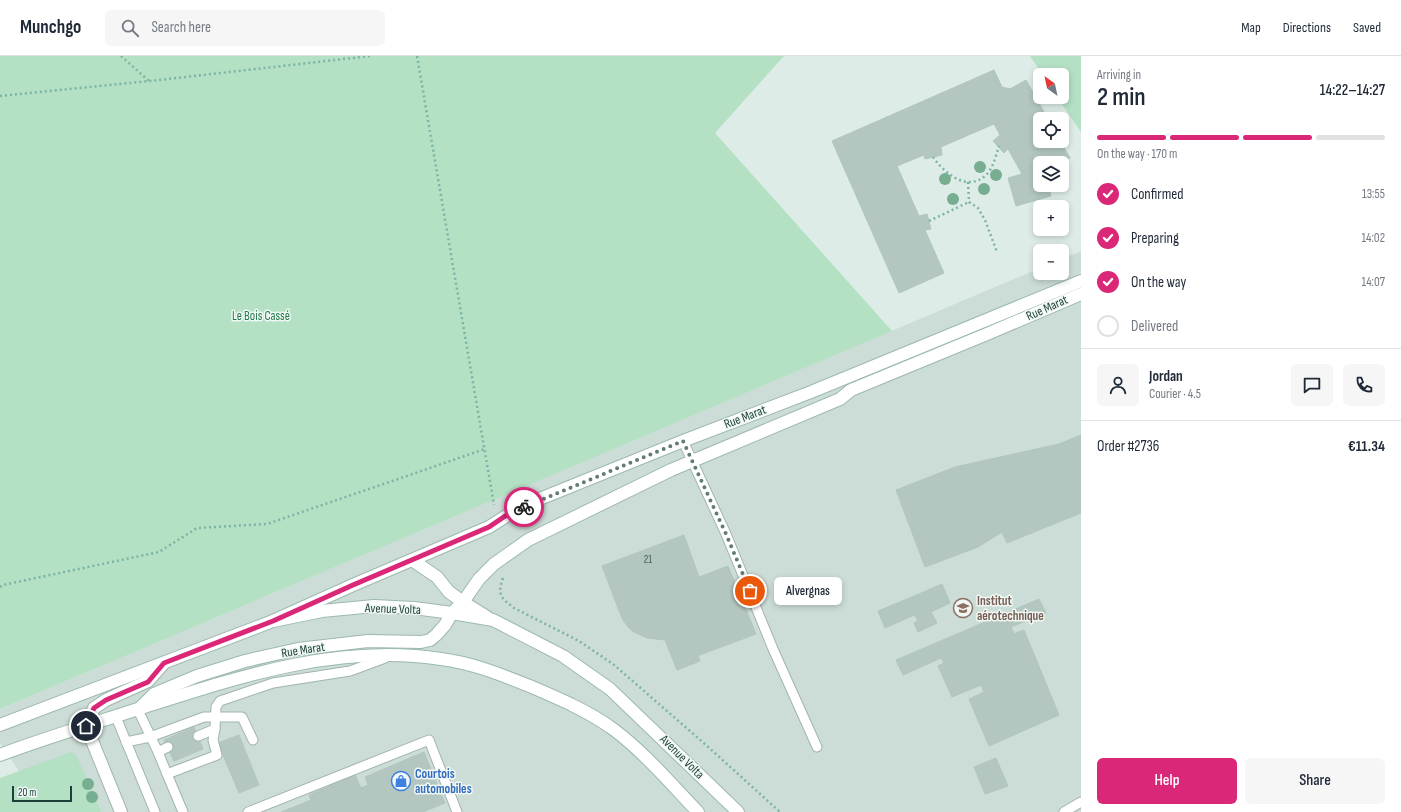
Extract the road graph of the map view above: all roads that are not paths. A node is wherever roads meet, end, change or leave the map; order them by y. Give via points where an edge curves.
1 (1081, 280) edge
2 (1081, 294) edge
3 (683, 441) junction
4 (692, 461) junction
5 (412, 560) junction
6 (463, 602) junction
7 (452, 613) junction
8 (493, 620) junction
9 (273, 621) junction
10 (394, 654) junction
11 (164, 663) junction
12 (138, 710) junction
13 (216, 716) junction
14 (116, 717) junction
15 (0, 725) edge
16 (86, 726) junction
17 (214, 728) junction
18 (198, 736) dead end
19 (150, 737) junction
20 (253, 740) dead end
21 (126, 742) junction
22 (168, 747) dead end
23 (817, 748) dead end
24 (158, 752) junction
25 (0, 755) edge
26 (167, 774) junction
27 (1081, 802) edge
28 (122, 812) edge
29 (155, 812) edge
30 (183, 812) edge
31 (248, 812) edge
32 (456, 812) edge
33 (698, 812) edge
34 (738, 812) edge
35 (1064, 812) edge

1 - 3 main road, Rue Marat via 811,392
2 - 4 main road, Rue Marat via 851,390 840,399
3 - 4 lane
3 - 5 main road, Rue Marat via 542,498 511,512 489,527
4 - 6 main road, Rue Marat via 528,540 494,564 479,579
4 - 23 lane via 726,534
5 - 6 main road via 437,577 449,592
5 - 9 main road, Rue Marat
6 - 7 main road, Rue Marat
6 - 8 main road
7 - 8 main road, Avenue Volta
7 - 9 main road, Avenue Volta via 374,606 322,611
7 - 12 main road, Rue Marat via 430,640 368,641 298,649 245,661 197,676 154,694
8 - 34 main road, Avenue Volta via 563,656 610,689
9 - 11 main road, Avenue Volta
10 - 12 main road, Avenue Volta via 340,657 252,674
10 - 13 lane via 350,671 273,683 220,701 216,707
10 - 33 main road, Avenue Volta via 473,665 562,699 589,713 629,742
11 - 15 main road, Avenue Volta
11 - 16 main road via 148,682 106,700 94,708
12 - 14 main road, Avenue Volta
12 - 19 lane
13 - 17 lane
13 - 19 lane via 204,717
13 - 20 lane via 242,717
14 - 16 main road, Avenue Volta
14 - 21 lane
16 - 25 main road, Avenue Volta
16 - 28 main road
17 - 18 lane
17 - 26 lane via 216,755
19 - 21 lane
19 - 24 lane
21 - 29 lane
22 - 24 lane
24 - 26 lane
26 - 30 lane
27 - 35 lane
31 - 32 lane via 429,740

